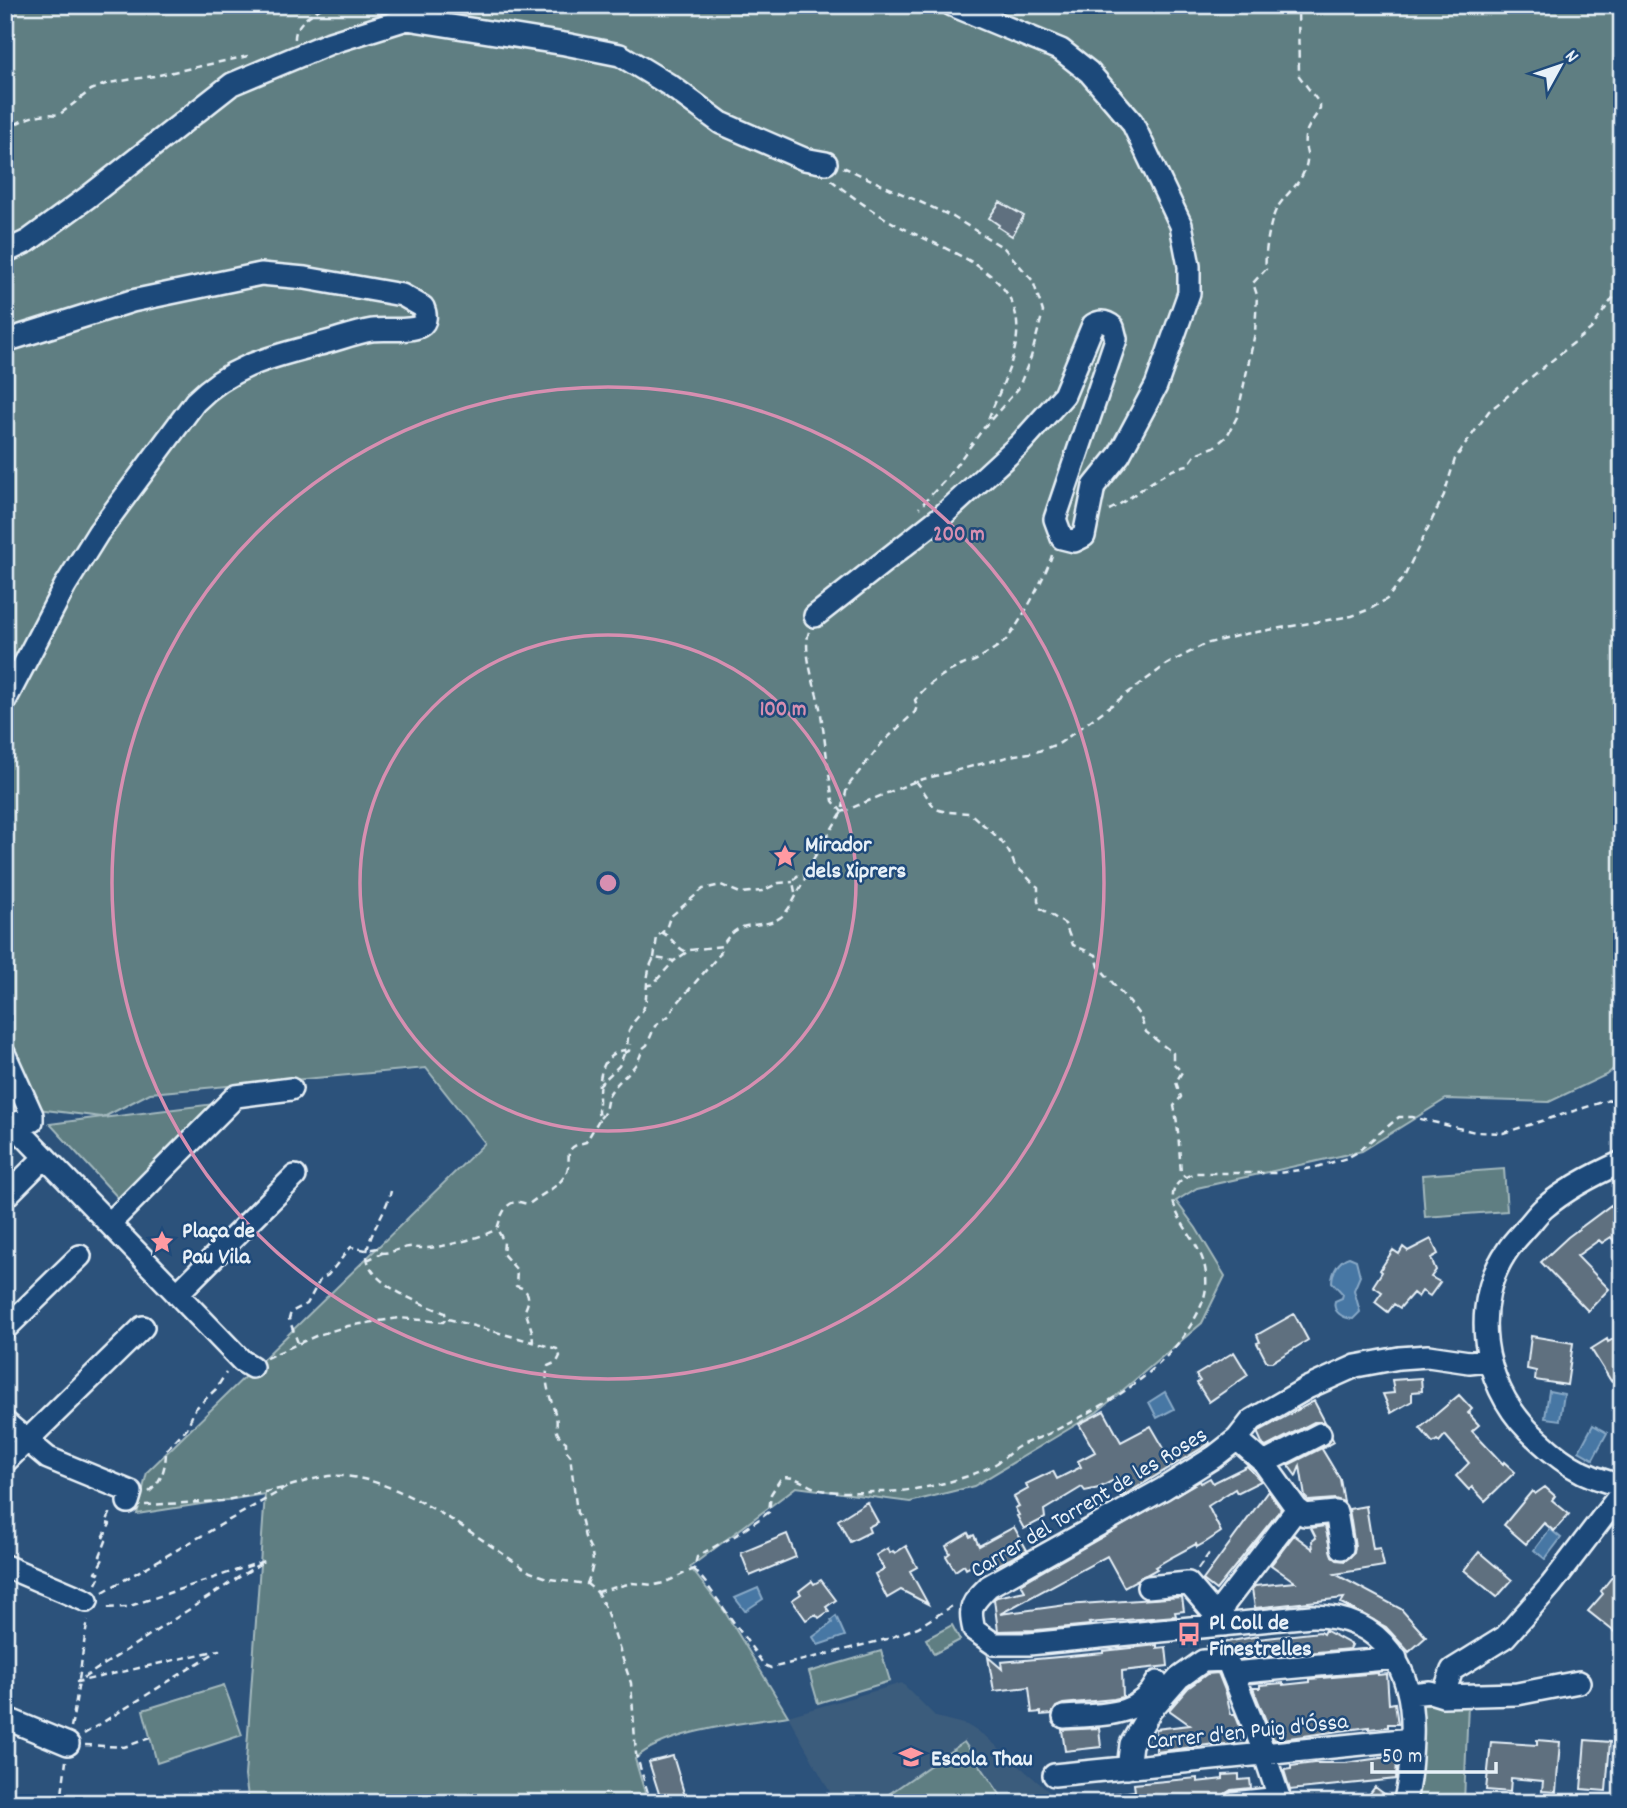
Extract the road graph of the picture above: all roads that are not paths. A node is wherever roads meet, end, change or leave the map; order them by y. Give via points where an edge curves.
1 (952, 5) edge
2 (826, 163) road end
3 (5, 252) edge
4 (5, 341) edge
5 (815, 616) road end
6 (5, 701) edge
7 (5, 1055) edge
8 (291, 1089) dead end
9 (16, 1123) edge
10 (45, 1157) junction
11 (1622, 1162) edge
12 (295, 1176) dead end
13 (5, 1197) edge
14 (110, 1223) junction
15 (80, 1256) dead end
16 (177, 1294) junction
17 (143, 1327) dead end
18 (5, 1329) edge
19 (1488, 1360) junction
20 (247, 1364) road end
21 (5, 1422) edge
22 (1320, 1434) dead end
23 (1237, 1439) junction
24 (26, 1441) junction
25 (5, 1462) edge
26 (1264, 1463) junction
27 (1622, 1485) edge
28 (1622, 1492) edge
29 (130, 1497) road end
30 (1297, 1509) junction
31 (1342, 1548) dead end
32 (5, 1566) edge
33 (1148, 1587) dead end
34 (90, 1600) road end
35 (1224, 1625) junction
36 (1396, 1658) junction
37 (1230, 1667) junction
38 (1189, 1671) junction
39 (1579, 1682) dead end
40 (1410, 1694) junction
41 (1443, 1696) junction
42 (1064, 1717) dead end
43 (5, 1718) edge
44 (1412, 1740) junction
45 (68, 1745) road end
46 (1265, 1754) junction
47 (1128, 1768) junction
48 (1054, 1775) dead end
49 (1280, 1801) edge
50 (1233, 1803) edge
51 (1404, 1803) edge

1 - 5 street via 1062,50 1089,72 1132,122 1181,225 1189,293 1156,386 1119,455 1094,486 1084,536 1074,541 1062,538 1055,519 1116,339 1106,321 1093,325 1063,395 1020,444 942,516
2 - 3 street via 804,159 721,123 620,55 407,19 301,45 221,91 88,197 28,241
4 - 6 street via 132,301 261,274 402,295 423,307 426,316 417,328 372,330 256,362 206,391 99,533 65,586
7 - 9 street via 33,1115
8 - 14 street via 236,1096
9 - 10 street
10 - 13 street
10 - 14 street
11 - 19 street via 1543,1209 1508,1249 1489,1296 1485,1327
12 - 16 street
14 - 16 street
15 - 18 street
16 - 20 street
17 - 24 street
19 - 23 street, Carrer del Torrent de les Roses via 1428,1356 1356,1366 1252,1420
19 - 27 street via 1499,1390 1542,1444 1582,1474
21 - 24 street
22 - 26 street
23 - 26 street
23 - 35 street, Carrer del Torrent de les Roses via 1163,1489 989,1586 973,1602 970,1614 974,1630 993,1644
24 - 25 street
24 - 29 street via 48,1458
26 - 30 street
28 - 41 street via 1505,1637 1452,1670
30 - 31 street via 1305,1515 1336,1512
30 - 35 street via 1224,1603
32 - 34 street
33 - 35 street via 1188,1583
35 - 36 street, Carrer del Torrent de les Roses via 1334,1617 1371,1633
36 - 37 street, Carrer d'en Puig d'Óssa
36 - 40 street, Carrer del Torrent de les Roses
37 - 38 street, Carrer d'en Puig d'Óssa via 1203,1661
37 - 46 street
38 - 42 street via 1157,1681 1151,1694 1127,1712
38 - 47 street, Carrer d'en Puig d'Óssa via 1151,1710 1131,1744
39 - 41 street via 1517,1694
40 - 41 street
40 - 44 street, Carrer del Torrent de les Roses
43 - 45 street
44 - 46 street, Carrer d'en Puig d'Óssa
44 - 51 street, Carrer del Torrent de les Roses
46 - 47 street, Carrer d'en Puig d'Óssa
46 - 49 street
47 - 48 street, Carrer d'en Puig d'Óssa
49 - 50 street

